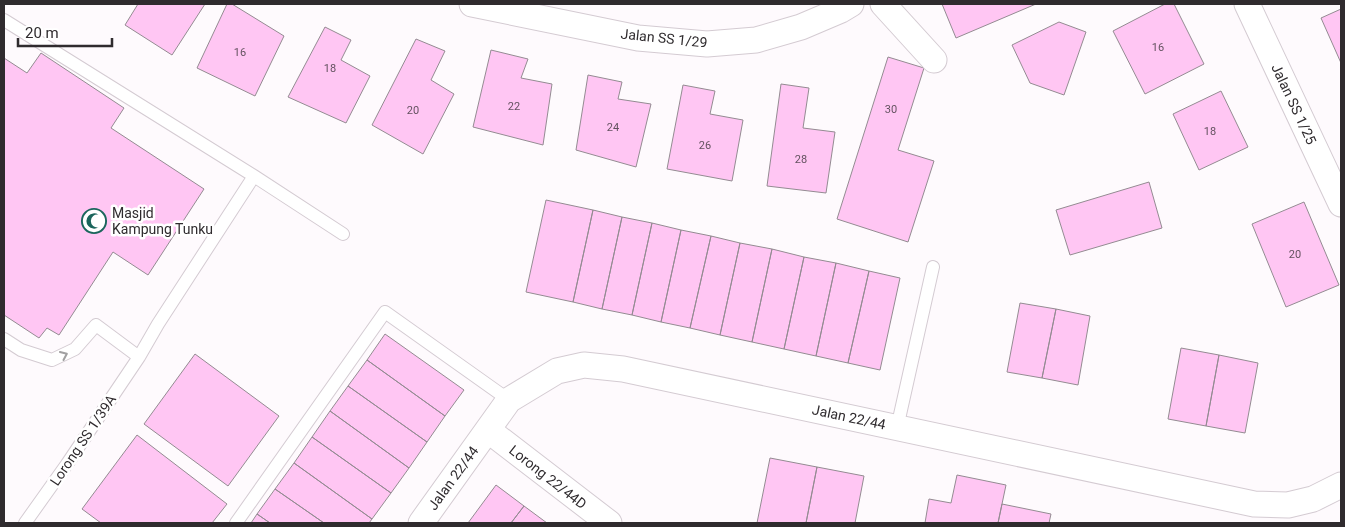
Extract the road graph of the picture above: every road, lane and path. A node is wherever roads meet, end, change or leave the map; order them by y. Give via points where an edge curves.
1 (472, 4) edge
2 (851, 4) edge
3 (883, 4) edge
4 (1247, 4) edge
5 (4, 20) edge
6 (934, 60) dead end
7 (254, 176) junction
8 (1341, 204) edge
9 (343, 234) dead end
10 (933, 267) dead end
11 (4, 339) edge
12 (139, 357) junction
13 (510, 400) junction
14 (898, 428) junction
15 (488, 430) junction
16 (1341, 485) edge
17 (25, 523) edge
18 (236, 523) edge
19 (421, 523) edge
20 (609, 523) edge

1 - 2 street, Jalan SS 1/29 via 638,38 707,44 756,40 801,28
3 - 6 street
4 - 8 street, Jalan SS 1/25
5 - 7 lane
7 - 9 lane
7 - 12 lane, Lorong SS 1/39A
10 - 14 lane
11 -> 12 lane via 21,350 52,360 76,350 96,326
12 - 17 lane, Lorong SS 1/39A
13 - 14 street, Jalan 22/44 via 557,371 584,365 623,369
13 - 15 street, Jalan 22/44
13 - 18 lane via 385,312
14 - 16 street, Jalan 22/44 via 1254,504 1288,505 1313,499
15 - 19 street, Jalan 22/44
15 - 20 street, Lorong 22/44D

